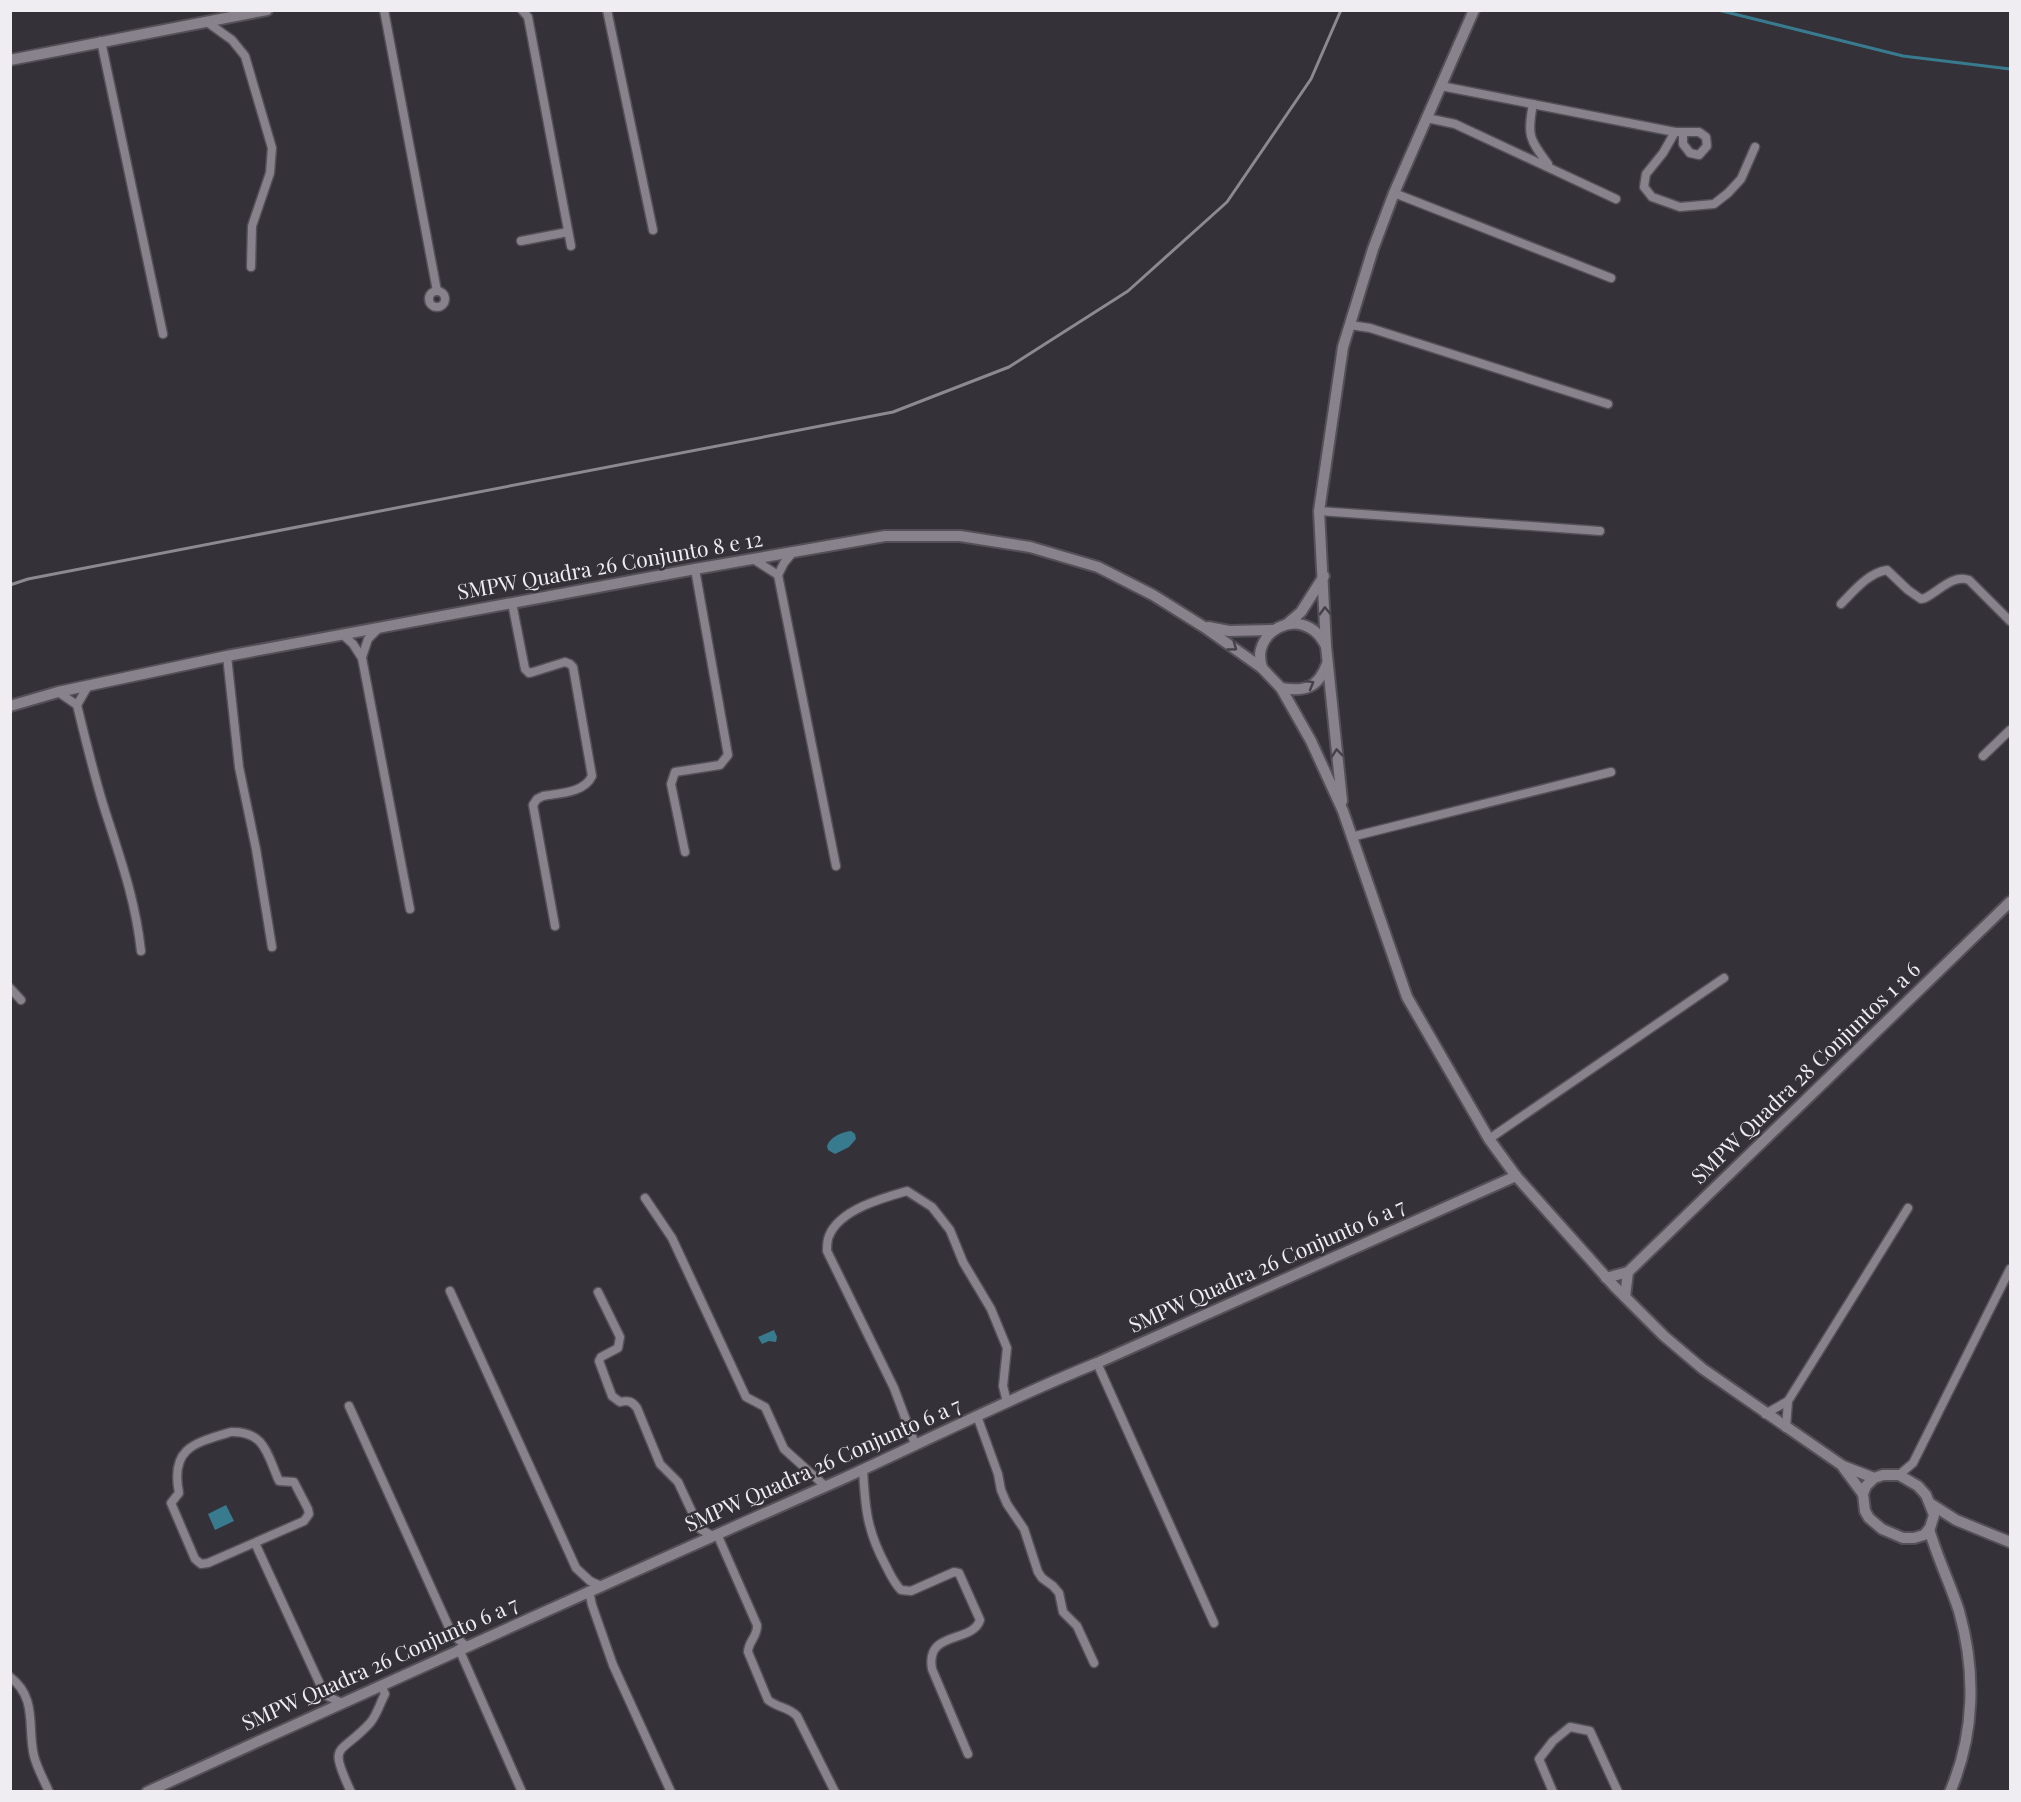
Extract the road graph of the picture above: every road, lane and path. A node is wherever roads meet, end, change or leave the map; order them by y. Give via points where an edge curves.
1 (267, 10) edge
2 (384, 10) edge
3 (522, 10) edge
4 (607, 10) edge
5 (1474, 10) edge
6 (207, 22) junction
7 (101, 41) junction
8 (10, 60) edge
9 (1441, 86) junction
10 (1533, 104) junction
11 (1427, 118) junction
12 (1755, 147) dead end
13 (1549, 166) junction
14 (1394, 193) junction
15 (1616, 199) dead end
16 (654, 230) dead end
17 (568, 232) junction
18 (521, 241) dead end
19 (571, 246) dead end
20 (251, 267) dead end
21 (1611, 278) dead end
22 (437, 291) dead end
23 (1350, 325) junction
24 (163, 334) dead end
25 (1608, 404) dead end
26 (1319, 511) junction
27 (1600, 531) dead end
28 (794, 551) junction
29 (753, 559) junction
30 (695, 569) junction
31 (778, 575) junction
32 (1324, 576) junction
33 (512, 603) junction
34 (1841, 604) dead end
35 (2010, 621) edge
36 (1287, 624) junction
37 (1204, 627) junction
38 (378, 629) junction
39 (1274, 630) junction
40 (343, 635) junction
41 (1326, 646) junction
42 (227, 656) junction
43 (362, 658) junction
44 (1328, 661) junction
45 (1262, 668) junction
46 (88, 686) junction
47 (1281, 688) junction
48 (58, 692) junction
49 (77, 705) junction
50 (10, 706) edge
51 (2010, 730) edge
52 (1983, 756) dead end
53 (1611, 772) dead end
54 (1343, 811) junction
55 (1351, 837) junction
56 (685, 852) dead end
57 (836, 866) dead end
58 (2010, 902) edge
59 (410, 909) dead end
60 (555, 926) dead end
61 (272, 947) dead end
62 (141, 951) dead end
63 (1724, 978) dead end
64 (10, 988) edge
65 (21, 1000) dead end
66 (1489, 1139) junction
67 (1516, 1176) junction
68 (645, 1198) dead end
69 (1908, 1208) dead end
70 (2010, 1269) edge
71 (1628, 1272) junction
72 (1606, 1278) junction
73 (450, 1291) dead end
74 (598, 1292) dead end
75 (1625, 1297) junction
76 (1097, 1363) junction
77 (1788, 1401) junction
78 (1007, 1402) junction
79 (349, 1406) dead end
80 (1765, 1414) junction
81 (977, 1416) junction
82 (1786, 1428) junction
83 (915, 1444) junction
84 (1913, 1463) junction
85 (1842, 1467) junction
86 (863, 1469) junction
87 (1899, 1475) junction
88 (1874, 1478) junction
89 (1914, 1483) junction
90 (825, 1486) junction
91 (1863, 1494) junction
92 (1931, 1504) junction
93 (1956, 1520) junction
94 (1931, 1526) junction
95 (700, 1529) junction
96 (715, 1535) junction
97 (1914, 1538) junction
98 (2010, 1542) edge
99 (255, 1543) junction
100 (697, 1543) junction
101 (1937, 1557) junction
102 (600, 1586) junction
103 (589, 1591) junction
104 (1214, 1623) dead end
105 (452, 1634) junction
106 (459, 1649) junction
107 (1094, 1663) dead end
108 (10, 1677) edge
109 (381, 1685) junction
110 (325, 1695) junction
111 (342, 1703) junction
112 (322, 1712) junction
113 (968, 1754) dead end
114 (1953, 1788) edge
115 (50, 1791) edge
116 (147, 1791) edge
117 (351, 1791) edge
118 (522, 1791) edge
119 (671, 1791) edge
120 (835, 1791) edge
121 (1553, 1791) edge
122 (1618, 1791) edge

1 - 6 street
2 - 22 street
3 - 17 street via 528,17
4 - 16 street
5 - 9 street
6 - 7 street
6 - 20 street via 232,40 244,56 272,148 270,174 252,226
7 - 8 street
7 - 24 street
9 - 10 street
9 - 11 street
10 - 12 street via 1679,132 1646,174 1644,187 1652,197 1680,207 1714,204 1728,194 1741,179
10 - 13 street via 1529,127 1533,143
11 - 13 street via 1455,124
11 - 14 street
13 - 15 street
14 - 21 street
14 - 23 street
17 - 18 street
17 - 19 street
23 - 25 street
23 - 26 street via 1343,347
26 - 27 street
26 - 32 street
28 - 29 street, SMPW Quadra 26 Conjunto 8 e 12
28 - 31 street
28 - 37 street, SMPW Quadra 26 Conjunto 8 e 12 via 885,536 960,536 1030,547 1098,567
29 - 30 street, SMPW Quadra 26 Conjunto 8 e 12
29 - 31 street
30 - 33 street, SMPW Quadra 26 Conjunto 8 e 12
30 - 56 street via 728,755 720,765 675,772 672,776
31 - 57 street
32 - 36 street via 1301,612
41 -> 32 street
33 - 38 street, SMPW Quadra 26 Conjunto 8 e 12
33 - 60 street via 525,669 529,673 565,662 573,667 592,776 582,788 543,796 533,806
34 - 35 street via 1878,572 1887,570 1921,599 1961,577 1969,580
36 - 39 street
36 - 41 street via 1310,628
37 - 39 street, SMPW Quadra 26 Conjunto 8 e 12
37 -> 45 street, SMPW Quadra 26 Conjunto 8 e 12
38 - 40 street, SMPW Quadra 26 Conjunto 8 e 12
38 - 43 street via 368,639
39 - 45 street via 1262,647
40 - 42 street, SMPW Quadra 26 Conjunto 8 e 12
40 - 43 street
41 - 44 street
42 - 46 street, SMPW Quadra 26 Conjunto 8 e 12
42 - 61 street via 239,767
43 - 59 street
47 -> 44 street via 1297,691 1311,686 1323,676
54 -> 44 street
45 - 47 street
46 - 48 street, SMPW Quadra 26 Conjunto 8 e 12
46 - 49 street
47 - 54 street
48 - 49 street
48 - 50 street, SMPW Quadra 26 Conjunto 8 e 12
49 - 62 street via 125,870
51 - 52 street
53 - 55 street
54 - 55 street
55 - 66 street via 1407,998
58 - 71 street, SMPW Quadra 28 Conjuntos 1 a 6
63 - 66 street
64 - 65 street
66 - 67 street
67 - 72 street
67 - 76 street, SMPW Quadra 26 Conjunto 6 a 7
68 - 90 street via 672,1238 746,1397 765,1407 784,1449
69 - 77 street
70 - 84 street
71 - 72 street, SMPW Quadra 28 Conjuntos 1 a 6
71 - 75 street
72 - 75 street
73 - 102 street via 576,1568
74 - 95 street via 620,1337 618,1348 599,1361 612,1396 620,1402 633,1402 637,1408 660,1464 678,1482
75 - 80 street via 1703,1369
76 - 78 street, SMPW Quadra 26 Conjunto 6 a 7
76 - 104 street
77 - 80 street
77 - 82 street
78 - 81 street, SMPW Quadra 26 Conjunto 6 a 7
78 - 83 street via 1003,1386 1007,1348 950,1230 932,1207 907,1191 874,1200 837,1222 828,1237 827,1251 894,1388
79 - 105 street
80 - 82 street
81 - 83 street, SMPW Quadra 26 Conjunto 6 a 7
81 - 107 street via 1001,1490 1024,1529 1038,1572 1059,1593 1063,1612 1077,1626
82 - 85 street
83 - 86 street, SMPW Quadra 26 Conjunto 6 a 7
84 - 87 street
84 - 89 street
85 - 88 street
85 - 91 street
86 - 90 street, SMPW Quadra 26 Conjunto 6 a 7
86 - 113 street via 866,1517 897,1586 911,1591 959,1573 980,1620 975,1628 938,1645 931,1657 932,1669
87 - 88 street
87 - 89 street
88 - 91 street
89 - 92 street
90 - 96 street, SMPW Quadra 26 Conjunto 6 a 7
91 - 97 street via 1865,1510 1875,1524 1893,1535
92 - 93 street
92 - 94 street
93 - 94 street
93 - 98 street
94 - 97 street via 1924,1535
94 - 101 street
95 - 96 street
95 - 100 street
96 - 100 street, SMPW Quadra 26 Conjunto 6 a 7
96 - 120 street via 757,1625 748,1652 768,1700 789,1708 797,1716
97 - 101 street
99 - 99 street via 208,1563 201,1564 195,1559 171,1503 179,1493 176,1469 193,1444 231,1432 252,1434 261,1440 279,1481 294,1482 308,1509 308,1518
99 - 110 street
100 - 102 street, SMPW Quadra 26 Conjunto 6 a 7
101 - 114 street via 1958,1610 1970,1671 1969,1721
102 - 103 street, SMPW Quadra 26 Conjunto 6 a 7
103 - 106 street, SMPW Quadra 26 Conjunto 6 a 7
103 - 119 street via 613,1665
105 - 106 street
105 - 106 street
106 - 109 street, SMPW Quadra 26 Conjunto 6 a 7
106 - 118 street
108 - 115 street via 29,1705 34,1755
109 - 111 street, SMPW Quadra 26 Conjunto 6 a 7
109 - 117 street via 385,1694 372,1720 338,1754
110 - 111 street
110 - 112 street
111 - 112 street, SMPW Quadra 26 Conjunto 6 a 7
112 - 116 street, SMPW Quadra 26 Conjunto 6 a 7
121 - 122 street via 1539,1759 1570,1727 1590,1731

